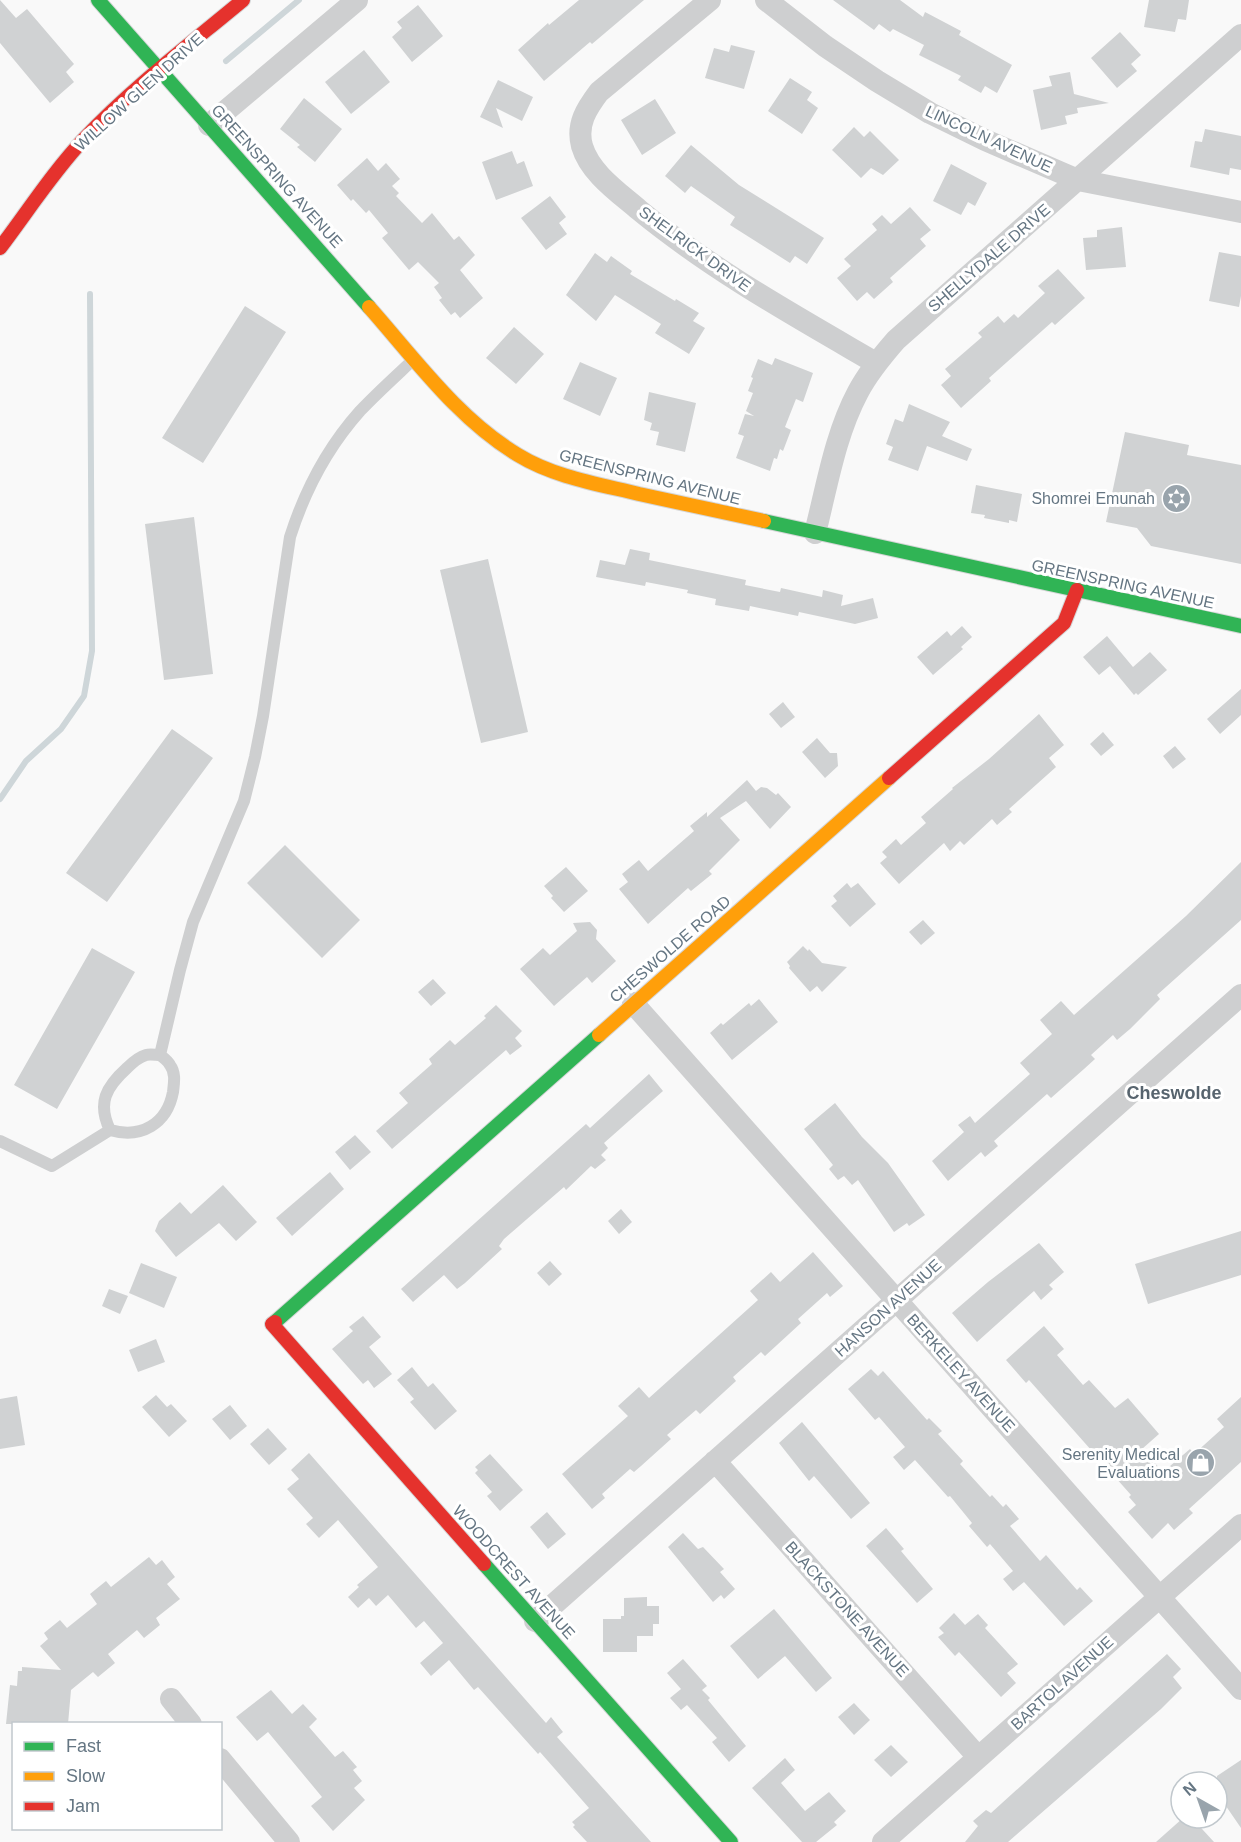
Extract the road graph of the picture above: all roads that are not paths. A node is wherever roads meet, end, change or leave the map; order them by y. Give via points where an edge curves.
1 (98, 0) edge
2 (243, 0) edge
3 (357, 0) edge
4 (710, 0) edge
5 (766, 0) edge
6 (1241, 35) edge
7 (160, 70) junction
8 (209, 125) junction
9 (1078, 180) junction
10 (1241, 212) edge
11 (3, 237) edge
12 (415, 358) junction
13 (876, 363) junction
14 (815, 533) junction
15 (1077, 591) junction
16 (1241, 626) edge
17 (1241, 995) edge
18 (633, 1004) junction
19 (160, 1055) junction
20 (110, 1130) junction
21 (0, 1141) edge
22 (896, 1300) junction
23 (272, 1324) joint
24 (715, 1461) junction
25 (1241, 1525) edge
26 (1159, 1597) junction
27 (535, 1621) junction
28 (1241, 1689) edge
29 (171, 1699) dead end
30 (189, 1722) edge
31 (978, 1757) junction
32 (222, 1761) edge
33 (289, 1842) edge
34 (731, 1842) edge
35 (883, 1842) edge

1 - 7 street, GREENSPRING AVENUE
2 - 7 street, WILLOW GLEN DRIVE
3 - 8 street
4 - 13 street, SHELRICK DRIVE via 599,92 580,125 588,160 601,177 718,269
5 - 9 street, LINCOLN AVENUE via 825,46 930,113
6 - 9 street, SHELLYDALE DRIVE
7 - 8 street, GREENSPRING AVENUE
7 - 11 street, WILLOW GLEN DRIVE via 73,152
8 - 12 street, GREENSPRING AVENUE
9 - 10 street, LINCOLN AVENUE
9 - 13 street, SHELLYDALE DRIVE
12 - 14 street, GREENSPRING AVENUE via 461,411 526,460 609,487
12 - 19 lane via 350,423 327,454 299,510 290,537 255,757 244,801 194,922
13 - 14 street, SHELLYDALE DRIVE via 846,418
14 - 15 street, GREENSPRING AVENUE
15 - 16 street, GREENSPRING AVENUE
15 - 18 street, CHESWOLDE ROAD via 1064,623
17 - 22 street, HANSON AVENUE
18 - 22 street, BERKELEY AVENUE
18 - 23 street, CHESWOLDE ROAD
19 - 20 lane via 146,1055 116,1077 104,1105
19 - 20 lane via 174,1074 171,1102 162,1116 152,1126 136,1132
20 - 21 lane via 52,1166
22 - 24 street, HANSON AVENUE
22 - 26 street, BERKELEY AVENUE
23 - 27 street, WOODCREST AVENUE
24 - 27 street, HANSON AVENUE
24 - 31 street, BLACKSTONE AVENUE
25 - 26 street, BARTOL AVENUE
26 - 28 street, BERKELEY AVENUE
26 - 31 street, BARTOL AVENUE
27 - 34 street, WOODCREST AVENUE
29 - 30 street
31 - 35 street, BARTOL AVENUE
32 - 33 street

